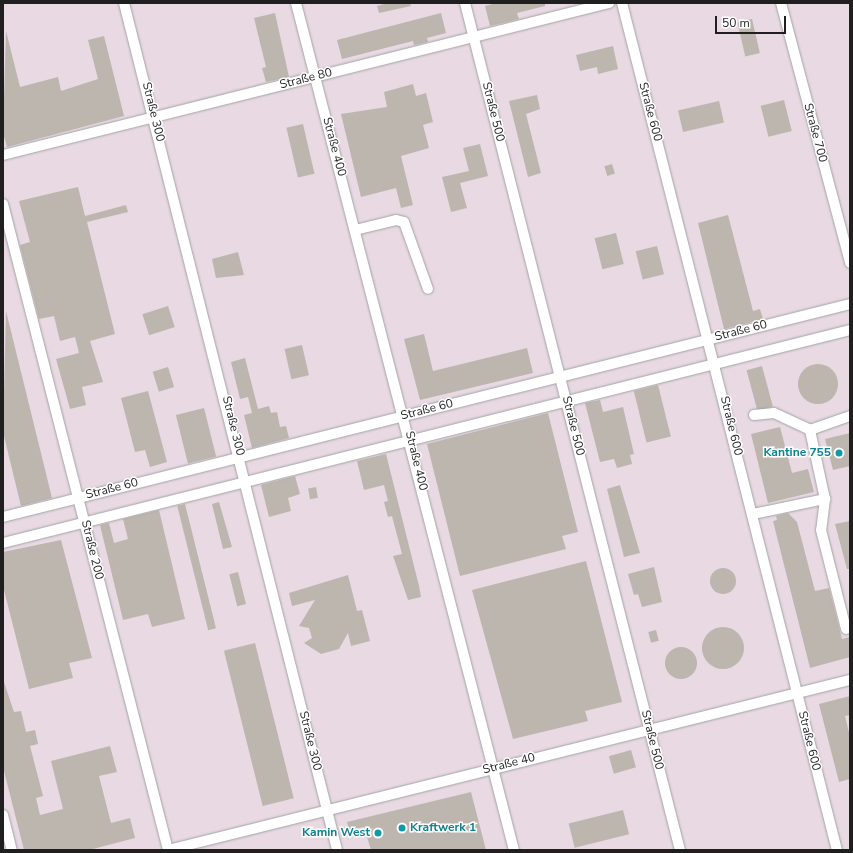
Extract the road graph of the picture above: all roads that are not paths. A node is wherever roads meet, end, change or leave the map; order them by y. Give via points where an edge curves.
1 (124, 3) edge
2 (296, 3) edge
3 (465, 3) edge
4 (609, 3) edge
5 (622, 3) edge
6 (781, 3) edge
7 (473, 37) junction
8 (315, 77) junction
9 (154, 117) junction
10 (3, 155) edge
11 (3, 204) edge
12 (355, 230) junction
13 (850, 263) edge
14 (428, 289) dead end
15 (850, 304) edge
16 (850, 330) edge
17 (710, 339) junction
18 (716, 364) junction
19 (561, 376) junction
20 (567, 401) junction
21 (754, 415) dead end
22 (404, 416) junction
23 (850, 416) edge
24 (810, 430) junction
25 (410, 440) junction
26 (241, 457) junction
27 (247, 481) junction
28 (79, 498) junction
29 (825, 499) junction
30 (753, 514) junction
31 (3, 517) edge
32 (85, 522) junction
33 (3, 543) edge
34 (846, 629) dead end
35 (850, 680) edge
36 (797, 693) junction
37 (649, 729) junction
38 (494, 768) junction
39 (327, 810) junction
40 (3, 815) edge
41 (12, 850) edge
42 (168, 850) edge
43 (337, 850) edge
44 (514, 850) edge
45 (680, 850) edge
46 (837, 850) edge

1 - 9 street, Straße 300
2 - 8 street, Straße 400
3 - 7 street, Straße 500
4 - 7 street, Straße 80
5 - 17 street, Straße 600
6 - 13 street, Straße 700
7 - 8 street, Straße 80
7 - 19 street, Straße 500
8 - 9 street, Straße 80
8 - 12 street, Straße 400
9 - 10 street, Straße 80
9 - 26 street, Straße 300
11 - 28 street, Straße 200
12 - 14 street via 396,220 404,222
12 - 22 street, Straße 400
15 - 17 street, Straße 60
16 - 18 street
17 - 18 street, Straße 600
17 - 19 street, Straße 60
18 - 20 street
18 - 30 street, Straße 600
19 - 20 street, Straße 500
19 - 22 street, Straße 60
20 - 25 street
20 - 37 street, Straße 500
21 - 24 street via 774,413
22 - 25 street, Straße 400
22 - 26 street, Straße 60
23 - 24 street
24 - 29 street
25 - 27 street
25 - 38 street, Straße 400
26 - 27 street, Straße 300
26 - 28 street, Straße 60
27 - 32 street
27 - 39 street, Straße 300
28 - 31 street, Straße 60
28 - 32 street, Straße 200
29 - 30 street
29 - 34 street via 821,530
30 - 36 street, Straße 600
32 - 33 street
32 - 42 street, Straße 200
35 - 36 street, Straße 40
36 - 37 street, Straße 40
36 - 46 street, Straße 600
37 - 38 street, Straße 40
37 - 45 street, Straße 500
38 - 39 street, Straße 40
38 - 44 street, Straße 400
39 - 42 street, Straße 40
39 - 43 street, Straße 300
40 - 41 street

